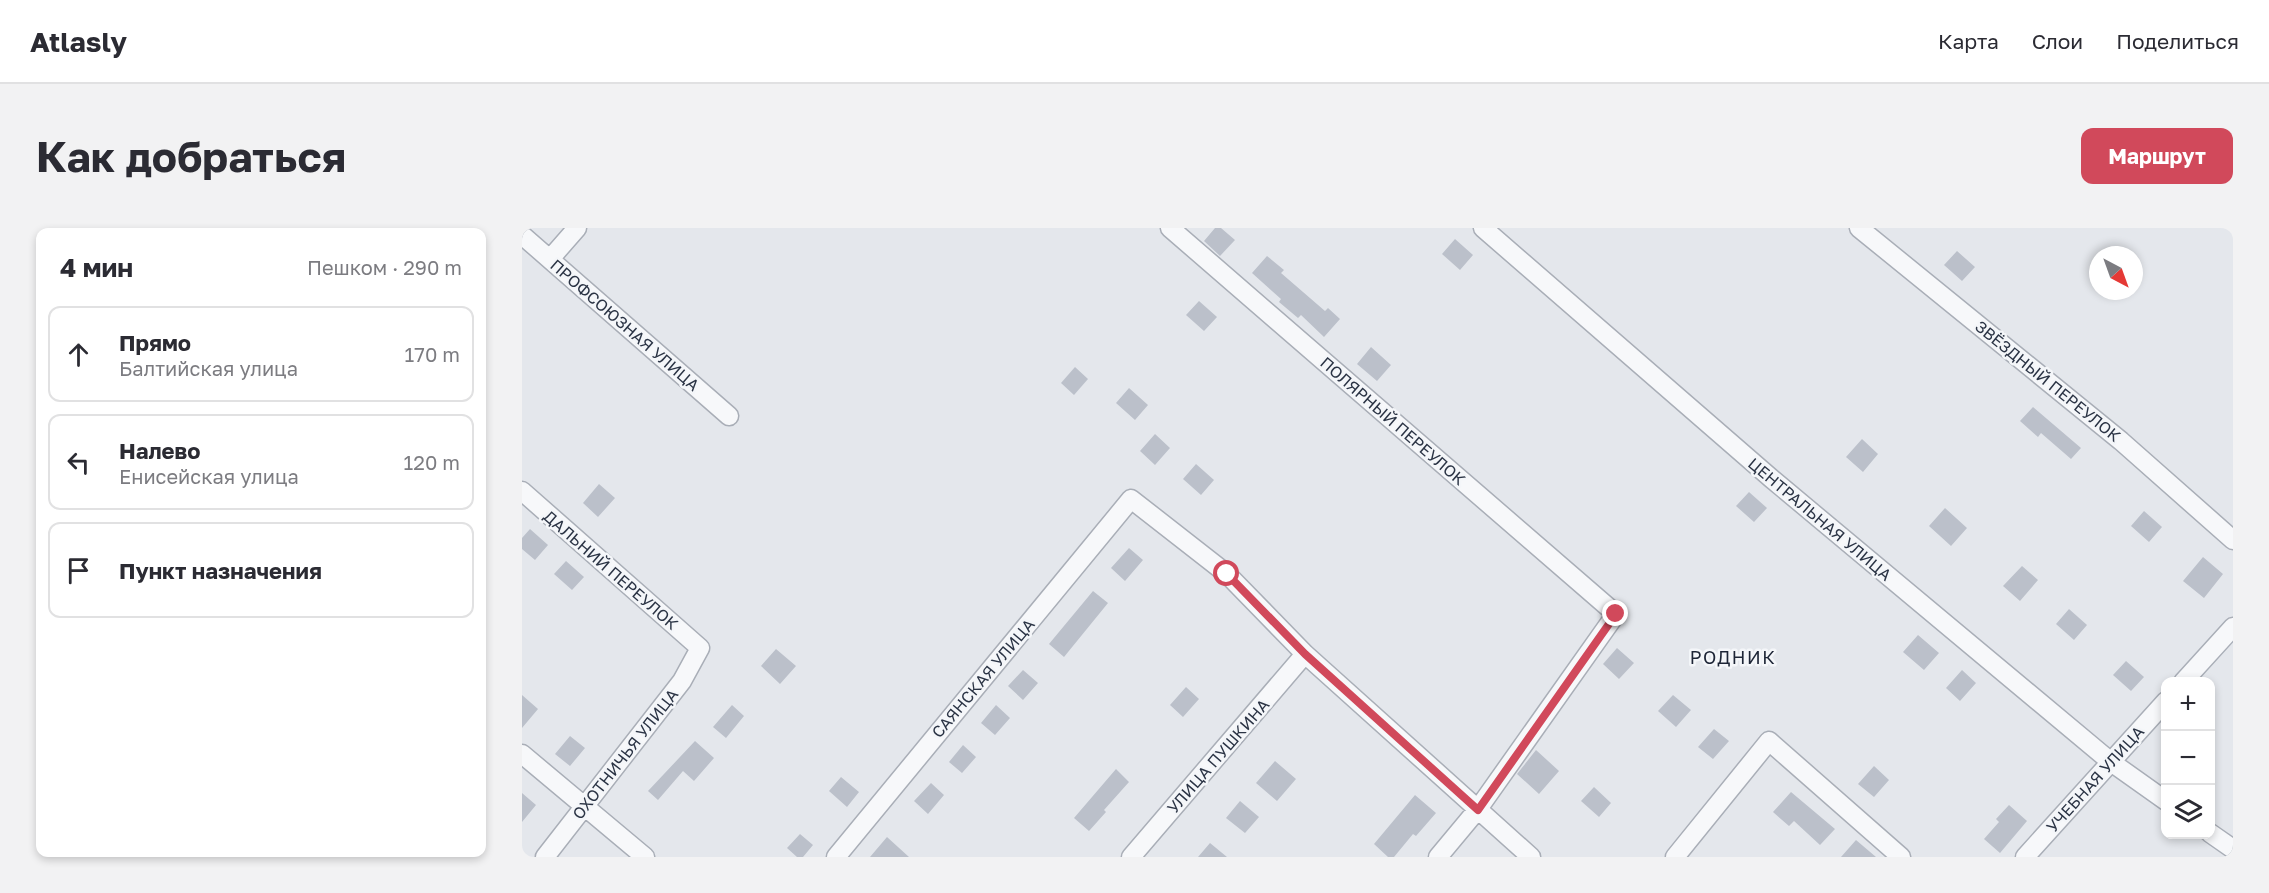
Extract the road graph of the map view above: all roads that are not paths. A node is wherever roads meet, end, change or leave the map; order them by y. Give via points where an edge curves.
1 (577, 228) edge
2 (1170, 228) edge
3 (1483, 228) edge
4 (1859, 228) edge
5 (522, 235) edge
6 (550, 259) junction
7 (729, 416) dead end
8 (522, 491) edge
9 (2233, 540) edge
10 (2233, 627) edge
11 (700, 648) joint
12 (1305, 654) junction
13 (2187, 677) edge
14 (2161, 706) edge
15 (522, 754) edge
16 (2110, 762) junction
17 (2161, 798) edge
18 (585, 807) junction
19 (1478, 810) junction
20 (2215, 836) edge
21 (2233, 849) edge
22 (545, 857) edge
23 (645, 857) edge
24 (836, 857) edge
25 (1131, 857) edge
26 (1438, 857) edge
27 (1531, 857) edge
28 (1675, 857) edge
29 (1901, 857) edge
30 (2025, 857) edge

1 - 6 street
2 - 19 street, ПОЛЯРНЫЙ ПЕРЕУЛОК via 1616,614
3 - 16 street, ЦЕНТРАЛЬНАЯ УЛИЦА via 1772,479
4 - 9 street, ЗВЁЗДНЫЙ ПЕРЕУЛОК via 2121,441
5 - 6 street, ПРОФСОЮЗНАЯ УЛИЦА
6 - 7 street, ПРОФСОЮЗНАЯ УЛИЦА
8 - 11 street, ДАЛЬНИЙ ПЕРЕУЛОК
10 - 13 street
11 - 18 street, ОХОТНИЧЬЯ УЛИЦА via 682,681
12 - 19 street
12 - 24 street, САЯНСКАЯ УЛИЦА via 1227,574 1131,500
12 - 25 street, УЛИЦА ПУШКИНА
14 - 16 street, УЧЕБНАЯ УЛИЦА
15 - 18 street
16 - 17 street, ЦЕНТРАЛЬНАЯ УЛИЦА
16 - 30 street, УЧЕБНАЯ УЛИЦА
18 - 22 street, ОХОТНИЧЬЯ УЛИЦА
18 - 23 street
19 - 26 street
19 - 27 street
20 - 21 street
28 - 29 street via 1769,741

